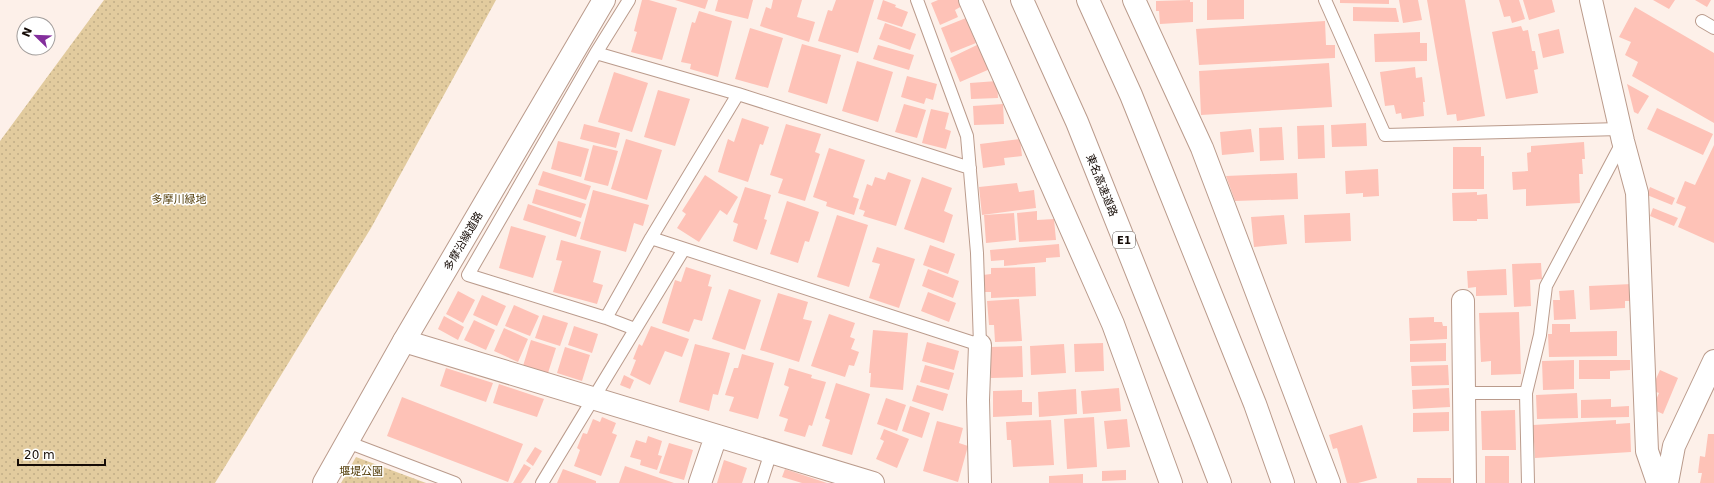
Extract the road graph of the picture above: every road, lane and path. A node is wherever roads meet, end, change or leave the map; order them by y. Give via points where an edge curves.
1 (604, 0) edge
2 (629, 0) edge
3 (917, 0) edge
4 (970, 0) edge
5 (1022, 0) edge
6 (1088, 0) edge
7 (1134, 0) edge
8 (1325, 0) edge
9 (1591, 0) edge
10 (1702, 21) dead end
11 (1714, 28) edge
12 (596, 53) junction
13 (738, 94) junction
14 (1621, 135) junction
15 (970, 168) junction
16 (650, 238) junction
17 (684, 249) junction
18 (1464, 301) dead end
19 (606, 318) junction
20 (635, 329) junction
21 (404, 341) junction
22 (980, 345) junction
23 (1714, 360) edge
24 (1464, 393) junction
25 (1526, 393) junction
26 (593, 398) junction
27 (716, 436) junction
28 (347, 442) junction
29 (772, 452) junction
30 (324, 483) edge
31 (455, 483) edge
32 (542, 483) edge
33 (700, 483) edge
34 (761, 483) edge
35 (873, 483) edge
36 (980, 483) edge
37 (1171, 483) edge
38 (1220, 483) edge
39 (1283, 483) edge
40 (1329, 483) edge
41 (1465, 483) edge
42 (1528, 483) edge
43 (1658, 483) edge
44 (1667, 483) edge

1 - 21 main road, 多摩沿線道路
2 - 12 lane
3 - 15 lane via 967,136
4 - 37 main road via 1113,324
5 - 38 main road, 東名高速道路 / E1 via 1080,129
6 - 39 main road via 1131,95 1255,404
7 - 40 main road via 1202,148
8 - 14 lane via 1385,135
9 - 14 main road
10 - 11 lane
12 - 13 lane
12 - 19 lane via 468,276
13 - 15 lane
13 - 16 lane
14 - 25 lane via 1546,286 1540,335
14 - 43 main road via 1637,192 1647,451
15 - 22 lane via 977,253
16 - 17 lane
16 - 19 lane
17 - 20 lane
17 - 22 lane
18 - 24 main road
19 - 20 lane
20 - 26 lane
21 - 26 main road
21 - 28 main road, 多摩沿線道路
22 - 36 main road
23 - 44 main road via 1674,446
24 - 25 lane
24 - 41 main road
25 - 42 lane
26 - 27 main road
26 - 32 lane
27 - 29 main road
27 - 33 main road
28 - 30 main road, 多摩沿線道路
28 - 31 lane
29 - 34 lane
29 - 35 main road

